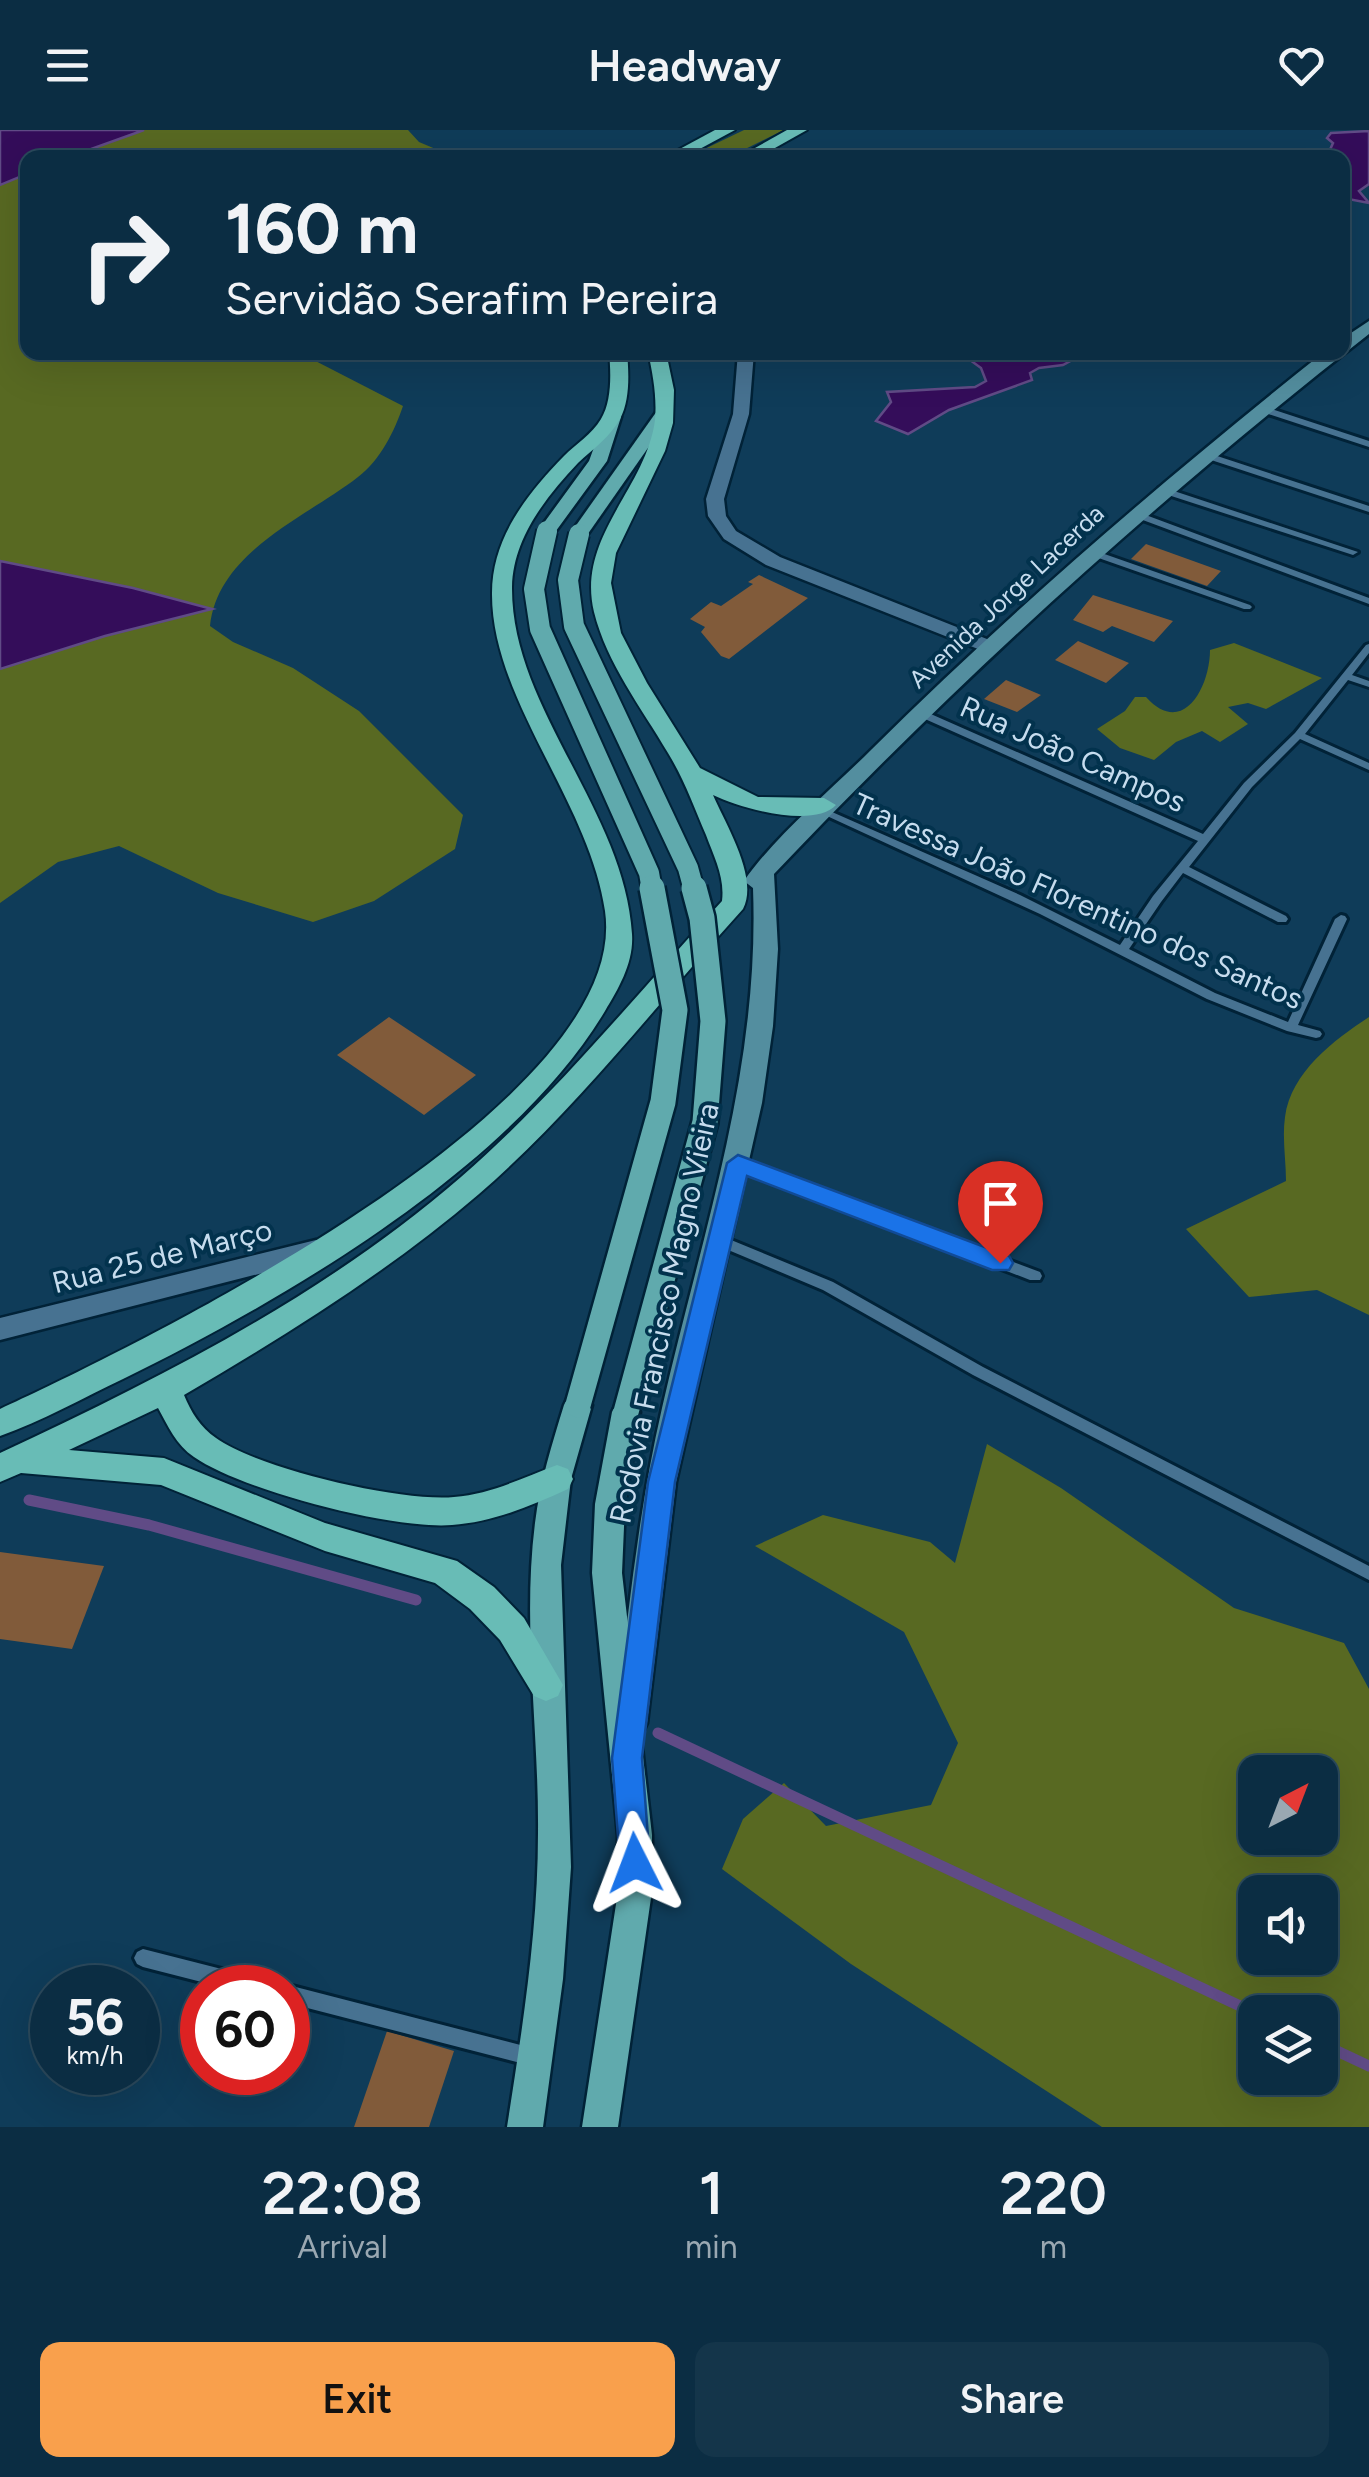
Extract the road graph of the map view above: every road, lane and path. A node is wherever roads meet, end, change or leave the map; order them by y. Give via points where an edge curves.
1 (728, 130) edge
2 (799, 130) edge
3 (687, 150) edge
4 (760, 150) edge
5 (617, 360) edge
6 (659, 360) edge
7 (745, 360) edge
8 (1325, 360) edge
9 (1262, 410) junction
10 (663, 416) junction
11 (612, 417) junction
12 (1369, 444) edge
13 (1205, 455) junction
14 (1162, 490) junction
15 (1369, 509) edge
16 (1134, 514) junction
17 (1353, 552) dead end
18 (1093, 553) junction
19 (1369, 601) edge
20 (1247, 607) dead end
21 (990, 647) junction
22 (1369, 647) edge
23 (1346, 676) junction
24 (1369, 684) edge
25 (920, 713) junction
26 (1299, 734) junction
27 (1369, 767) edge
28 (692, 773) junction
29 (822, 808) junction
30 (1206, 840) junction
31 (1182, 868) junction
32 (763, 872) junction
33 (734, 903) junction
34 (1341, 919) dead end
35 (1282, 920) dead end
36 (1122, 951) junction
37 (1291, 1028) junction
38 (1316, 1034) dead end
39 (738, 1163) junction
40 (719, 1240) junction
41 (340, 1244) junction
42 (1036, 1276) dead end
43 (0, 1329) edge
44 (166, 1390) junction
45 (0, 1423) edge
46 (8, 1464) edge
47 (556, 1479) junction
48 (1369, 1572) edge
49 (546, 1684) junction
50 (627, 1758) junction
51 (143, 1958) dead end
52 (180, 1967) edge
53 (310, 2000) edge
54 (536, 2058) junction
55 (525, 2127) edge
56 (600, 2127) edge

1 - 3 highway
2 - 4 highway
5 - 11 highway
6 - 10 highway
7 - 21 street via 741,414 716,498 717,516 730,534 773,561
8 - 9 main road, Avenida Jorge Lacerda
9 - 12 lane
9 - 13 main road, Avenida Jorge Lacerda
10 - 28 highway via 662,442 605,558 601,586 606,615 640,695
10 - 50 main road, bridge via 579,534 566,590 574,626 688,868 702,918 713,1021 704,1122 626,1412 610,1504 607,1573
11 - 41 highway via 526,508 501,586 516,670 596,842 620,939 614,968 578,1032 535,1085 454,1158
11 - 47 main road, bridge via 598,461 547,532 537,560 535,611 649,873 675,1010 664,1102
13 - 14 main road, Avenida Jorge Lacerda
13 - 15 lane
14 - 16 main road, Avenida Jorge Lacerda
14 - 17 lane
16 - 18 main road, Avenida Jorge Lacerda
16 - 19 lane
18 - 20 lane
18 - 21 main road, Avenida Jorge Lacerda
21 - 25 main road, Avenida Jorge Lacerda
22 - 23 lane
23 - 24 lane
23 - 26 lane
25 - 29 main road, Avenida Jorge Lacerda
25 - 30 lane, Rua João Campos
26 - 27 lane
26 - 30 lane via 1248,784
28 - 29 highway via 755,806
28 - 33 highway via 738,884
29 - 32 main road, Avenida Jorge Lacerda
29 - 36 lane, Travessa João Florentino dos Santos
30 - 31 lane
31 - 35 lane
31 - 36 lane
32 - 33 main road, Avenida Jorge Lacerda
32 - 39 main road, Rodovia Francisco Magno Vieira via 768,932
33 - 44 highway via 556,1104 469,1186 380,1256
34 - 37 lane
36 - 37 lane, Travessa João Florentino dos Santos
37 - 38 lane, Travessa João Florentino dos Santos
39 - 40 main road, Rodovia Francisco Magno Vieira
39 - 42 lane
40 - 48 lane via 828,1286 978,1372
40 - 50 main road, Rodovia Francisco Magno Vieira via 662,1482
41 - 43 street, Rua 25 de Março
41 - 45 highway via 177,1337
44 - 46 highway
44 - 47 highway via 180,1424 209,1451 291,1481 379,1502 436,1512 478,1509
46 - 49 highway via 164,1472 325,1537 444,1572 512,1629
47 - 49 main road
49 - 54 main road via 555,1830
50 - 56 main road, Rodovia Francisco Magno Vieira via 635,1891
51 - 52 lane
53 - 54 lane
54 - 55 main road

